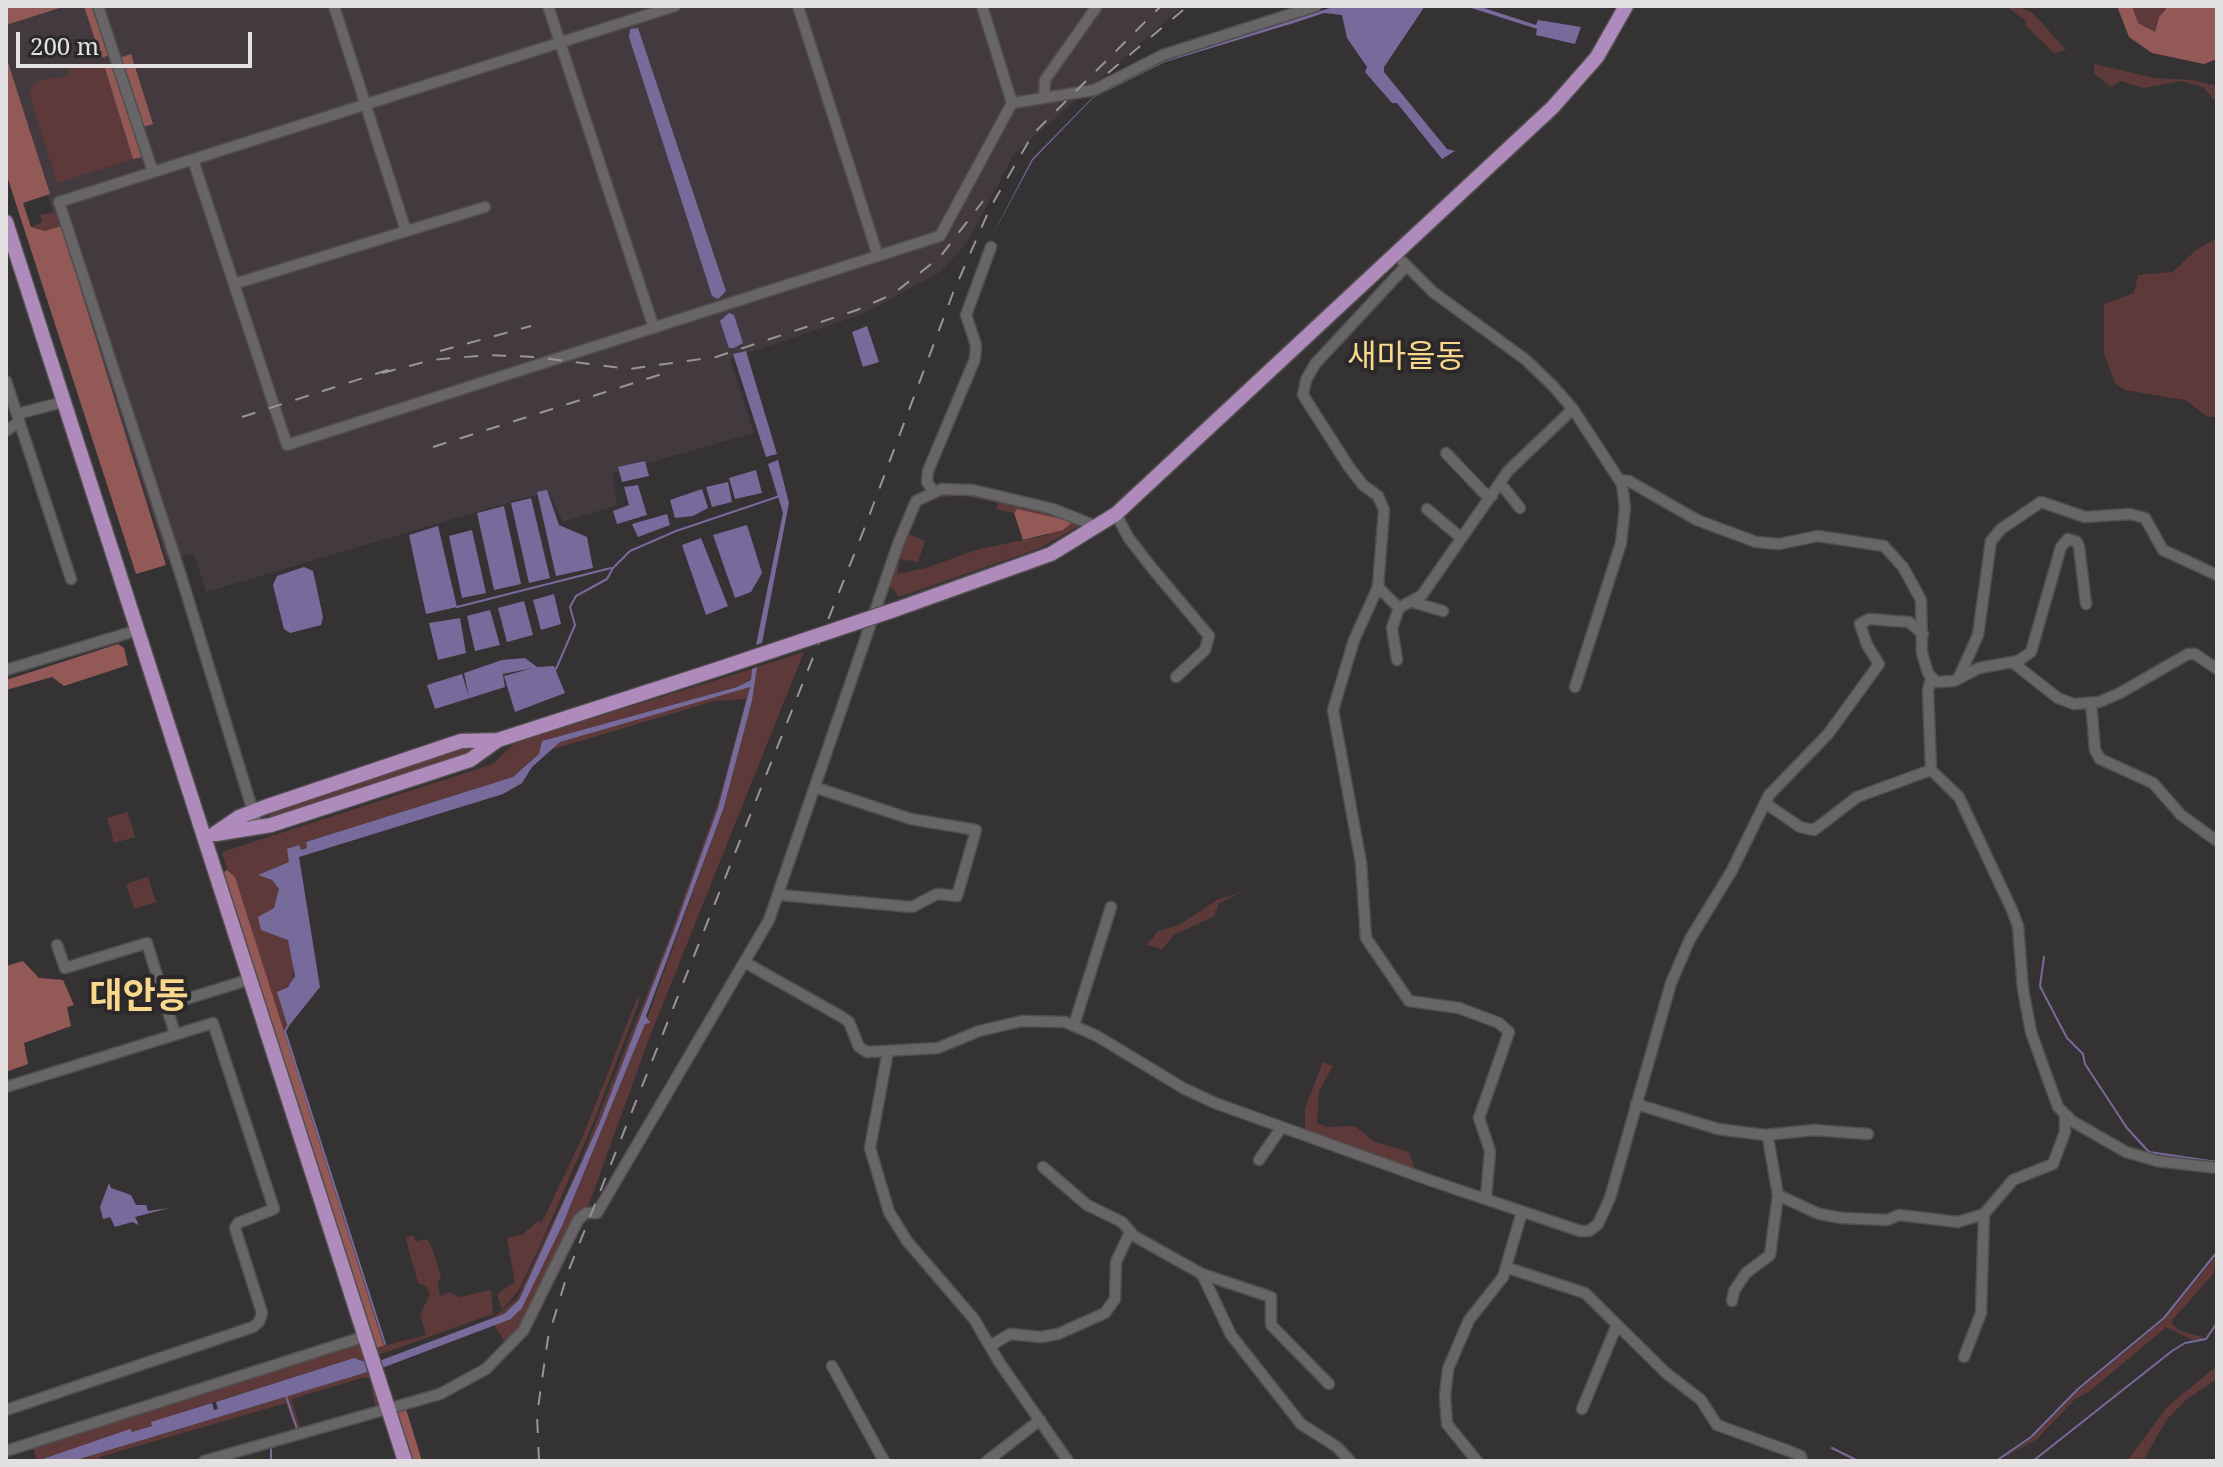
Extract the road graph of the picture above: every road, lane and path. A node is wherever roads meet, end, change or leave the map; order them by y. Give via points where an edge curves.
1 (98, 6) edge
2 (334, 6) edge
3 (548, 6) edge
4 (675, 6) edge
5 (798, 6) edge
6 (982, 6) edge
7 (1097, 6) edge
8 (1316, 6) edge
9 (1626, 6) edge
10 (560, 43) junction
11 (1044, 97) junction
12 (365, 103) junction
13 (1012, 103) junction
14 (193, 160) junction
15 (153, 172) junction
16 (485, 207) dead end
17 (6, 222) edge
18 (406, 231) junction
19 (991, 247) dead end
20 (1395, 252) junction
21 (878, 256) junction
22 (1406, 266) junction
23 (234, 284) junction
24 (654, 328) junction
25 (6, 381) edge
26 (63, 402) junction
27 (1573, 409) junction
28 (18, 418) junction
29 (6, 431) edge
30 (1446, 453) dead end
31 (1620, 480) junction
32 (1500, 483) junction
33 (933, 491) junction
34 (1492, 496) junction
35 (1520, 508) dead end
36 (1427, 509) dead end
37 (1116, 514) junction
38 (1098, 527) junction
39 (1460, 537) junction
40 (2217, 575) edge
41 (71, 579) dead end
42 (1378, 587) junction
43 (1412, 602) junction
44 (2086, 604) dead end
45 (1399, 608) junction
46 (1443, 611) dead end
47 (138, 630) junction
48 (1923, 634) junction
49 (1397, 660) dead end
50 (2012, 662) junction
51 (2217, 669) edge
52 (6, 670) edge
53 (1176, 677) dead end
54 (1931, 679) junction
55 (1958, 679) junction
56 (1575, 687) dead end
57 (2091, 703) junction
58 (498, 740) junction
59 (1931, 770) junction
60 (817, 788) junction
61 (1765, 803) junction
62 (253, 811) junction
63 (258, 828) junction
64 (209, 836) junction
65 (2217, 841) edge
66 (780, 895) junction
67 (1111, 907) dead end
68 (57, 945) dead end
69 (746, 963) junction
70 (251, 979) junction
71 (167, 1005) junction
72 (1074, 1025) junction
73 (175, 1034) junction
74 (888, 1051) junction
75 (6, 1087) edge
76 (1636, 1104) junction
77 (2065, 1115) junction
78 (1281, 1128) junction
79 (1868, 1134) dead end
80 (1765, 1135) junction
81 (1259, 1160) dead end
82 (1043, 1167) dead end
83 (2217, 1168) edge
84 (1778, 1195) junction
85 (1486, 1198) junction
86 (1522, 1212) junction
87 (1984, 1214) junction
88 (1130, 1232) junction
89 (1508, 1268) junction
90 (1202, 1274) junction
91 (1732, 1301) dead end
92 (1616, 1327) junction
93 (366, 1336) junction
94 (990, 1346) junction
95 (1964, 1357) dead end
96 (832, 1366) dead end
97 (1329, 1384) dead end
98 (388, 1408) junction
99 (1582, 1409) dead end
100 (6, 1410) edge
101 (1040, 1420) junction
102 (6, 1451) edge
103 (204, 1461) edge
104 (405, 1461) edge
105 (884, 1461) edge
106 (987, 1461) edge
107 (1068, 1461) edge
108 (1350, 1461) edge
109 (1477, 1461) edge
110 (1802, 1461) edge

1 - 15 street
2 - 12 street
3 - 10 street
4 - 10 street
5 - 21 street
6 - 13 street
7 - 11 street via 1045,80
8 - 11 street via 1163,55 1094,90
9 - 20 main road via 1605,45 1570,90
10 - 12 street
10 - 24 street
11 - 13 street
12 - 14 street
12 - 18 street
13 - 21 street via 940,236
14 - 15 street
14 - 23 street
15 - 62 street via 59,202
16 - 18 street
17 - 26 main road
18 - 23 street
19 - 33 street via 966,315 975,359 928,471
20 - 22 street
20 - 37 main road
21 - 24 street
22 - 27 street via 1440,298 1526,360
22 - 42 street via 1315,364 1303,395 1349,467 1382,501
23 - 24 street via 287,445
25 - 28 street
26 - 28 street
26 - 47 main road
27 - 31 street
27 - 32 street
28 - 29 street
28 - 41 street
30 - 34 street
31 - 48 street via 1697,520 1756,542 1779,544 1818,536 1884,546 1921,600
31 - 56 street via 1625,508 1621,543
32 - 34 street
32 - 35 street
33 - 38 street via 973,490 1053,509
33 - 60 street via 916,501 908,517
34 - 39 street
36 - 39 street
37 - 38 main road
37 - 53 street via 1128,537 1209,636 1205,650
38 - 58 main road, bridge via 1041,559
39 - 43 street via 1430,587
40 - 55 street via 2163,550 2150,522 2139,516 2093,518 2041,502 1991,541 1978,635
42 - 45 street
42 - 85 street via 1354,640 1332,721 1361,863 1366,938 1409,1001 1459,1008 1508,1029 1479,1118 1490,1151
43 - 45 street
43 - 46 street
44 - 50 street via 2079,547 2068,539 2061,547 2035,647
45 - 49 street via 1392,628
47 - 52 street
47 - 64 main road
48 - 54 street via 1922,653
48 - 61 street via 1909,622 1863,621 1861,630 1879,664 1836,725 1785,775
50 - 55 street via 1979,668
50 - 57 street via 2064,702
51 - 57 street via 2188,654 2120,693
54 - 55 street
54 - 59 street
57 - 65 street via 2100,759 2153,783 2181,815
58 - 62 main road via 461,741
58 - 63 main road via 470,760
59 - 61 street via 1857,797 1814,830 1800,827
59 - 77 street via 1959,797 2012,910 2031,1032
60 - 66 street
60 - 66 street via 911,819 976,830 957,896 937,894 912,907
61 - 76 street via 1674,973
62 - 63 street
62 - 64 main road
63 - 64 main road
64 - 70 main road
66 - 69 street
67 - 72 street
68 - 71 street via 65,968 147,943
69 - 74 street via 842,1017 862,1050
69 - 98 street via 597,1213 578,1220 516,1340 496,1362 459,1386
70 - 71 street
70 - 93 main road
71 - 73 street
72 - 74 street via 1022,1021 938,1048
72 - 78 street via 1183,1088
73 - 75 street
73 - 100 street via 213,1023 274,1209 235,1228 262,1313 259,1322
74 - 94 street via 870,1148 889,1212
76 - 80 street via 1731,1132
76 - 86 street via 1610,1198 1594,1229 1580,1231
77 - 83 street via 2126,1152
77 - 87 street via 2065,1132 2053,1164 2013,1180
78 - 81 street
78 - 85 street
79 - 80 street via 1814,1130
80 - 84 street via 1772,1148
82 - 88 street via 1087,1205 1122,1222
84 - 87 street via 1819,1214 1842,1218 1887,1220 1899,1215 1958,1222
84 - 91 street via 1770,1255 1740,1280
85 - 86 street
86 - 89 street
87 - 95 street via 1981,1313
88 - 90 street
88 - 94 street via 1116,1262 1115,1299 1105,1313 1058,1334 1010,1334
89 - 92 street via 1585,1293
89 - 109 street via 1461,1334 1445,1382 1447,1424
90 - 97 street via 1271,1297 1271,1325
90 - 108 street via 1231,1335 1301,1424
92 - 99 street
92 - 110 street via 1695,1395 1717,1425 1801,1456
93 - 98 main road
93 - 102 street
94 - 101 street
96 - 105 street
98 - 103 street
98 - 104 main road
101 - 106 street
101 - 107 street

